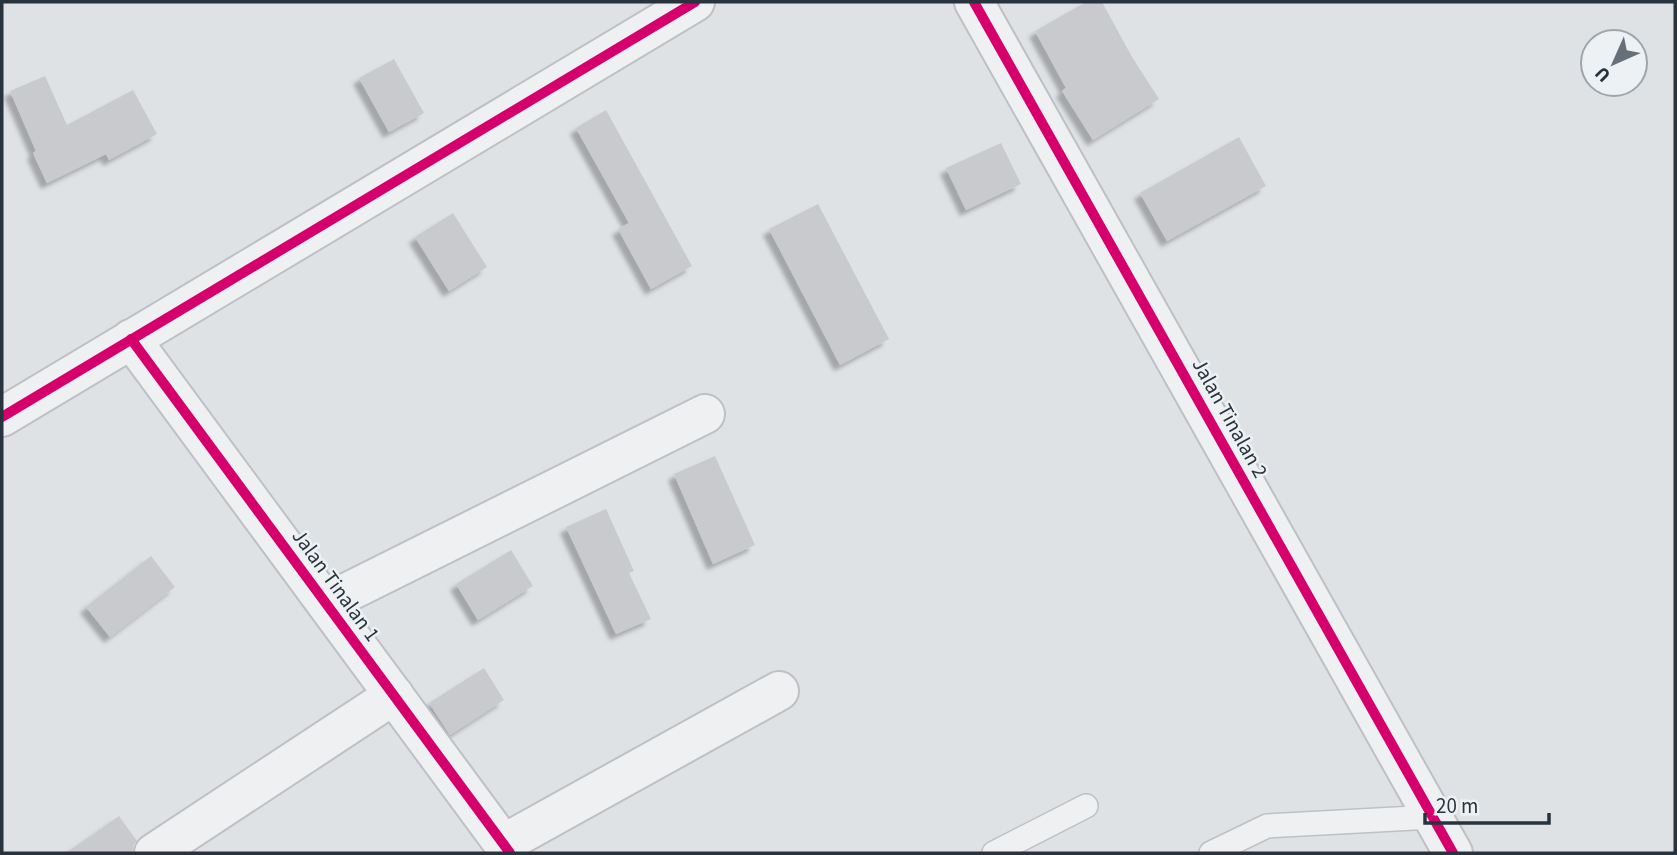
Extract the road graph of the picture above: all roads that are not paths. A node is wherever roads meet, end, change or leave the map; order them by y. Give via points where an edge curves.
1 (974, 2) edge
2 (681, 5) edge
3 (131, 339) junction
4 (705, 414) dead end
5 (2, 417) edge
6 (326, 603) junction
7 (779, 691) dead end
8 (394, 695) junction
9 (1086, 806) dead end
10 (1433, 817) junction
11 (507, 849) edge
12 (155, 853) edge
13 (994, 853) edge
14 (1211, 853) edge
15 (1453, 853) edge

1 - 10 street, Jalan Tinalan 2
2 - 3 street via 492,124
3 - 5 street
3 - 6 street, Jalan Tinalan 1
4 - 6 street
6 - 8 street, Jalan Tinalan 1
7 - 11 street
8 - 11 street, Jalan Tinalan 1
8 - 12 street
9 - 13 lane
10 - 14 lane via 1267,826
10 - 15 street, Jalan Tinalan 2

